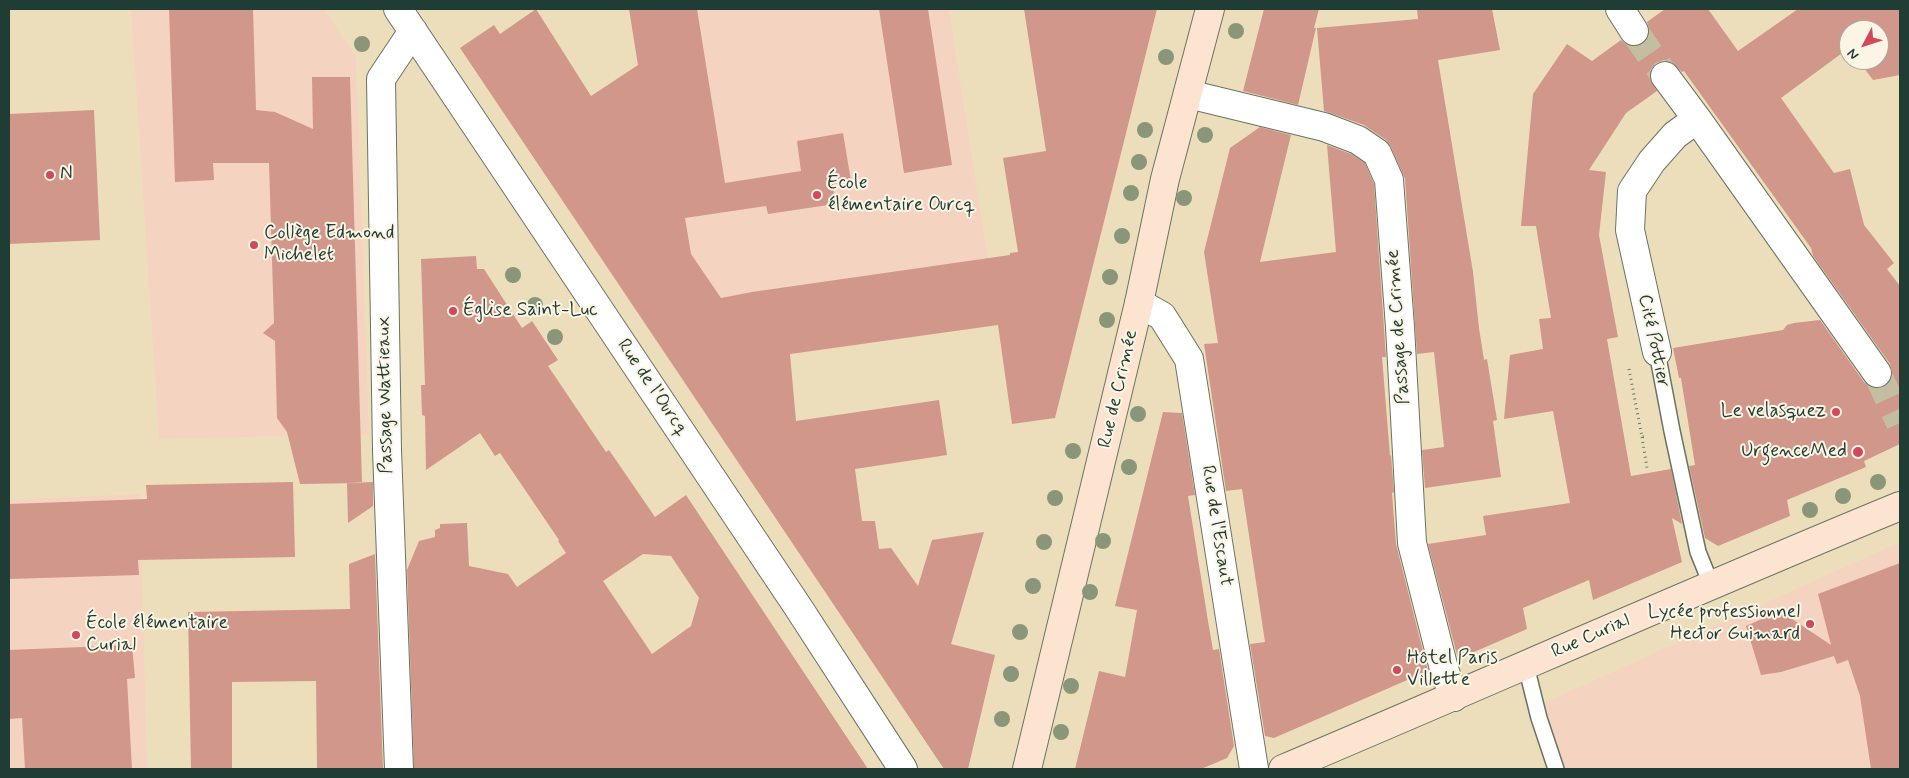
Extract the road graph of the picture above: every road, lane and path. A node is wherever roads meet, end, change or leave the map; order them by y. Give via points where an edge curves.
1 (398, 9) edge
2 (1210, 9) edge
3 (413, 31) junction
4 (1665, 76) tunnel mouth
5 (1188, 94) junction
6 (1697, 119) junction
7 (1139, 303) junction
8 (1656, 352) joint
9 (1877, 373) tunnel mouth
10 (1642, 437) dead end
11 (1647, 468) dead end
12 (1900, 506) edge
13 (1711, 584) junction
14 (1526, 666) junction
15 (1454, 697) junction
16 (399, 769) edge
17 (903, 769) edge
18 (1027, 769) edge
19 (1254, 769) edge
20 (1283, 769) edge
21 (1556, 769) edge

1 - 3 street, Rue de l'Ourcq
2 - 5 main road, Rue de Crimée
3 - 16 street, Passage Wattieaux via 381,79 387,450
3 - 17 street, Rue de l'Ourcq via 798,606
4 - 6 street
5 - 7 main road, Rue de Crimée via 1165,179
5 - 15 street, Passage de Crimée via 1324,127 1358,140 1377,153 1389,180 1412,544
6 - 8 street, Cité Pottier via 1675,136 1652,161 1632,192 1630,230
6 - 9 street
7 - 18 main road, Rue de Crimée
7 - 19 street, Rue de l'Escaut via 1162,316 1189,359
8 - 13 lane, Cité Pottier via 1698,552
10 - 11 path
12 - 13 main road, Rue Curial
13 - 14 main road, Rue Curial
14 - 15 main road, Rue Curial
14 - 21 lane
15 - 20 main road, Rue Curial

